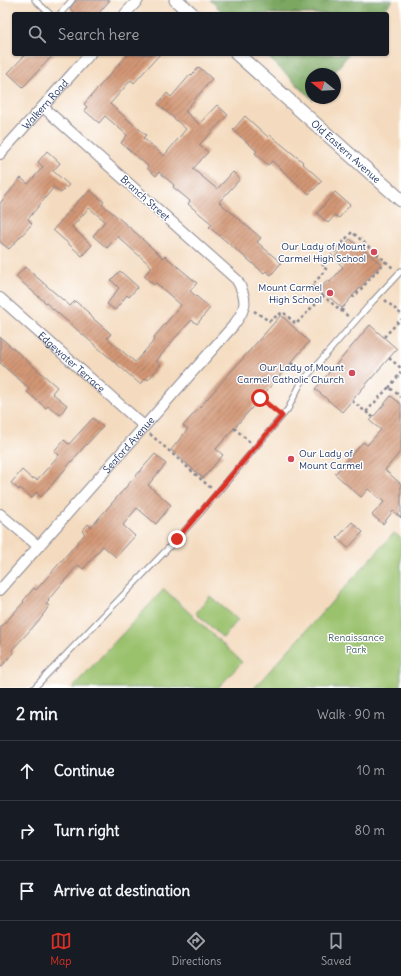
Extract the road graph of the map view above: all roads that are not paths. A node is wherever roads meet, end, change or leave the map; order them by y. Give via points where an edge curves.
1 (34, 0) edge
2 (72, 0) edge
3 (138, 0) edge
4 (176, 0) edge
5 (48, 12) edge
6 (62, 12) edge
7 (127, 12) edge
8 (190, 12) edge
9 (88, 56) edge
10 (239, 56) edge
11 (43, 106) junction
12 (0, 154) edge
13 (401, 200) edge
14 (400, 272) edge
15 (244, 293) joint
16 (0, 298) edge
17 (147, 430) junction
18 (0, 514) edge
19 (38, 546) junction
20 (0, 590) edge
21 (34, 688) edge

1 - 5 lane
2 - 6 lane
3 - 7 street
4 - 8 street
9 - 11 street, Walkern Road
10 - 13 street, Old Eastern Avenue
11 - 12 street, Walkern Road
11 - 15 street, Branch Street via 237,280
14 - 21 lane via 306,376 288,409 217,494
15 - 17 street, Seaford Avenue via 244,305 239,318
16 - 17 street, Edgewater Terrace
17 - 19 street, Seaford Avenue
18 - 19 street
19 - 20 street, Seaford Avenue

